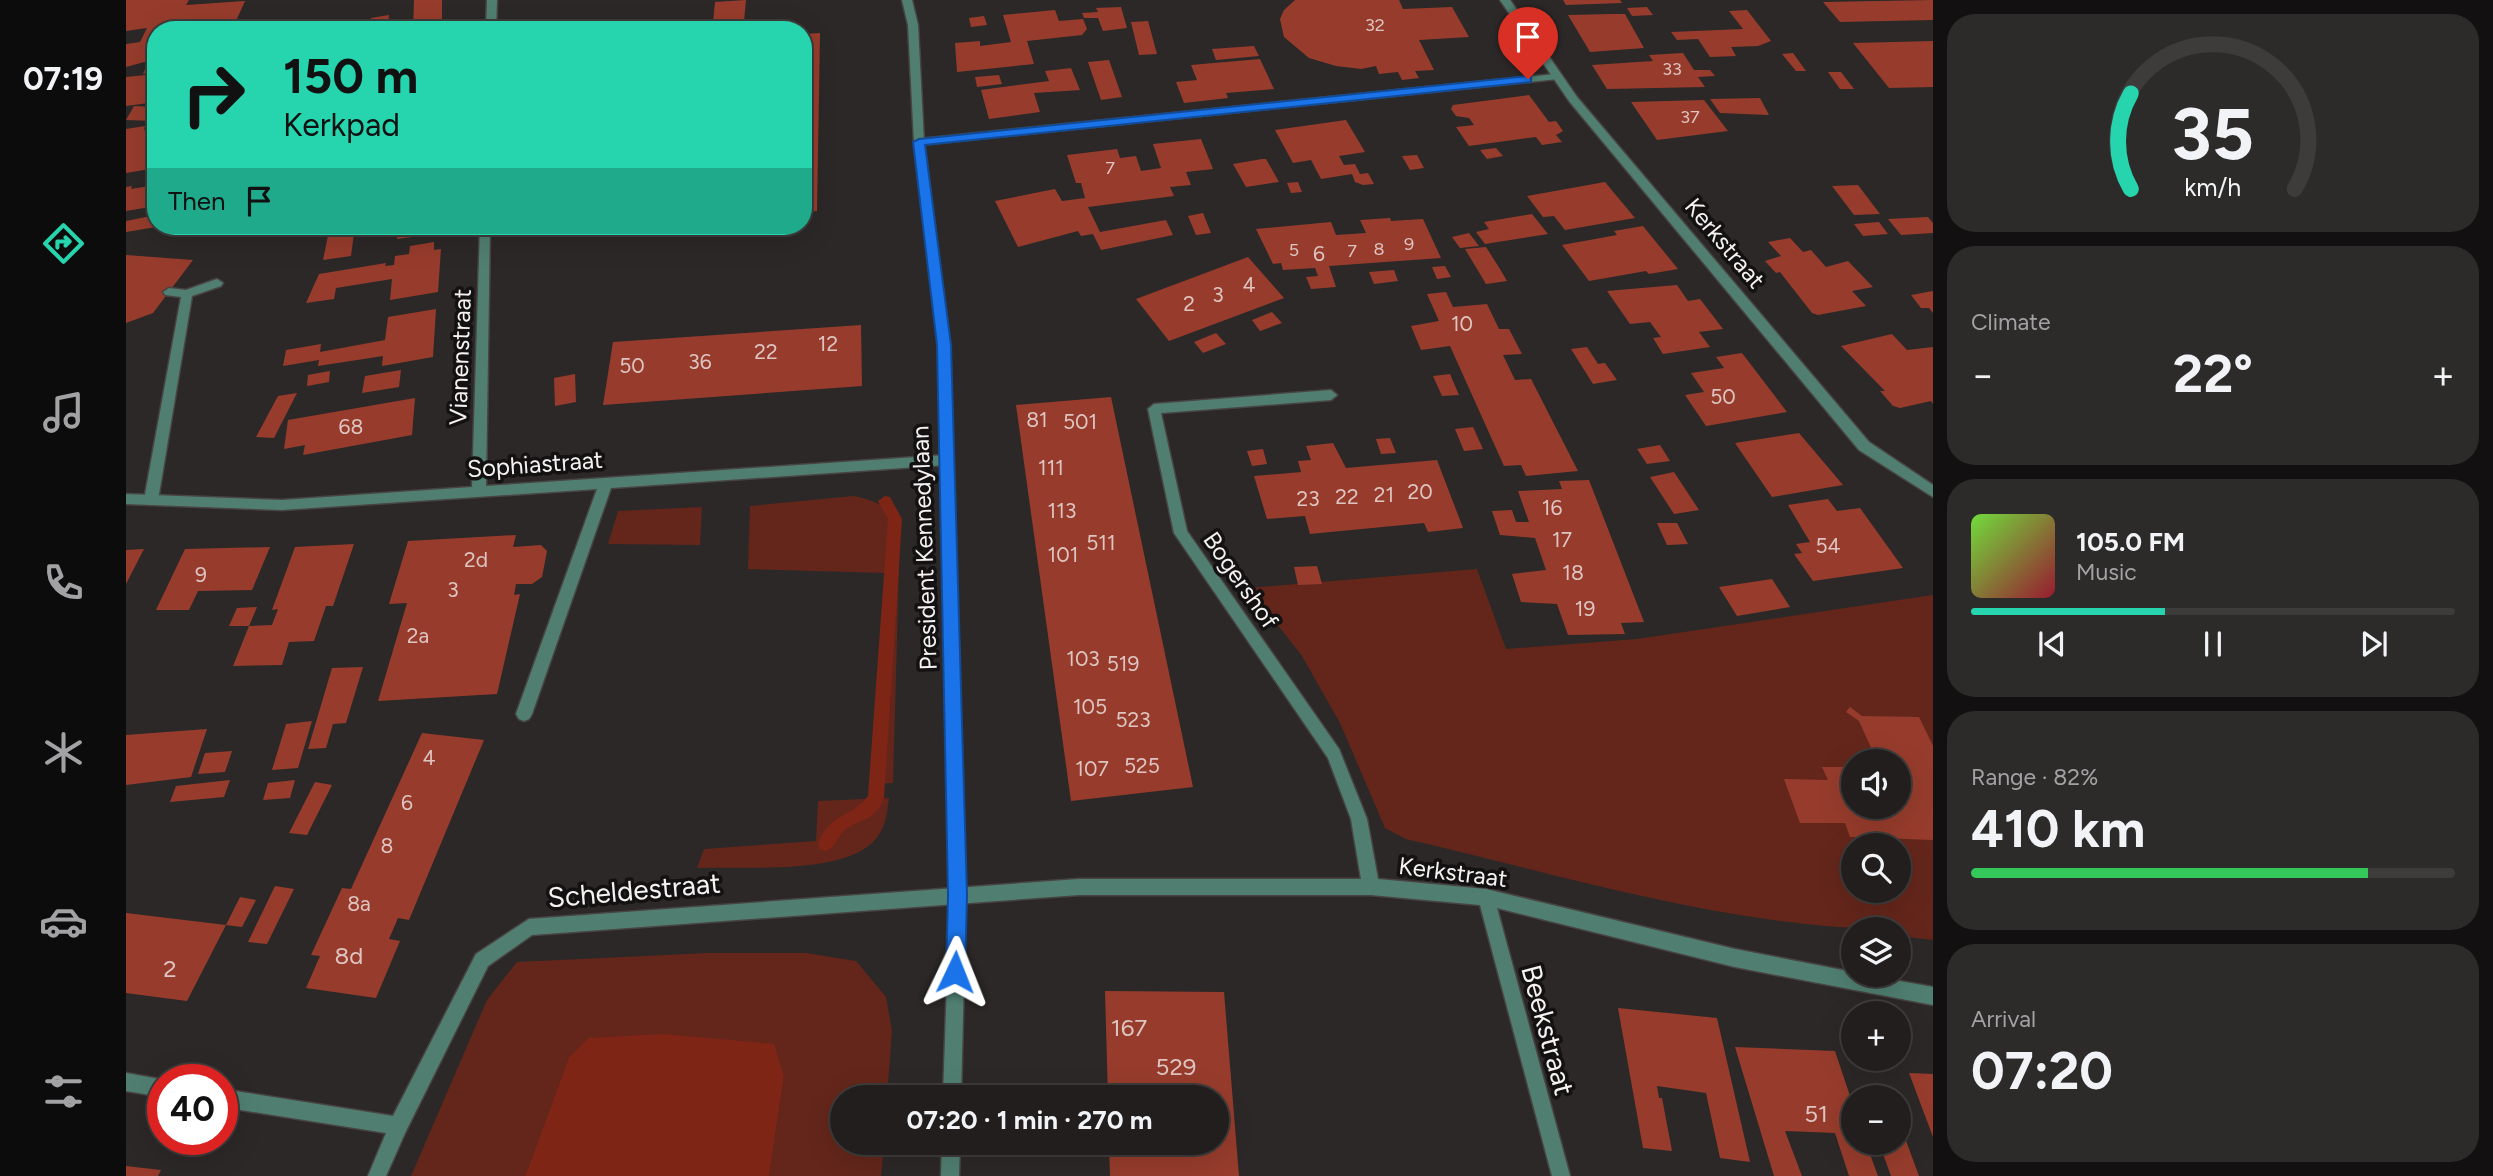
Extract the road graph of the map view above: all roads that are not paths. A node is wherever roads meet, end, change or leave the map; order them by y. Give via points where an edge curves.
1 (492, 0) edge
2 (907, 0) edge
3 (1505, 0) edge
4 (491, 21) edge
5 (1555, 77) junction
6 (919, 142) junction
7 (485, 235) edge
8 (217, 283) dead end
9 (169, 292) dead end
10 (187, 294) junction
11 (1331, 395) dead end
12 (946, 460) junction
13 (606, 483) junction
14 (479, 490) junction
15 (1933, 492) edge
16 (126, 499) edge
17 (151, 500) junction
18 (524, 714) dead end
19 (1371, 887) junction
20 (958, 895) junction
21 (1486, 897) junction
22 (1933, 996) edge
23 (126, 1082) edge
24 (147, 1085) edge
25 (952, 1085) edge
26 (238, 1101) edge
27 (398, 1126) junction
28 (951, 1155) edge
29 (377, 1176) edge
30 (950, 1176) edge
31 (1561, 1176) edge

1 - 4 street
2 - 6 street, President Kennedylaan via 913,24
3 - 5 street, Kerkstraat
5 - 6 street
5 - 15 street, Kerkstraat via 1864,446
6 - 12 street, President Kennedylaan via 944,345
7 - 14 street, Vianenstraat
8 - 10 street
9 - 10 street
10 - 17 street
11 - 19 street, Bogershof via 1154,409 1181,533 1334,754 1359,820
12 - 13 street, Sophiastraat
12 - 20 street, President Kennedylaan
13 - 14 street, Sophiastraat
13 - 18 street
14 - 17 street, Sophiastraat via 282,506
16 - 17 street, Sophiastraat
19 - 20 street, Kerkstraat via 1079,887
19 - 21 street, Kerkstraat
20 - 25 street, President Kennedylaan
20 - 27 street, Scheldestraat via 529,927 482,960
21 - 22 street, Kerkstraat via 1735,958
21 - 31 street, Beekstraat
23 - 24 street
26 - 27 street
27 - 29 street, Scheldestraat
28 - 30 street

